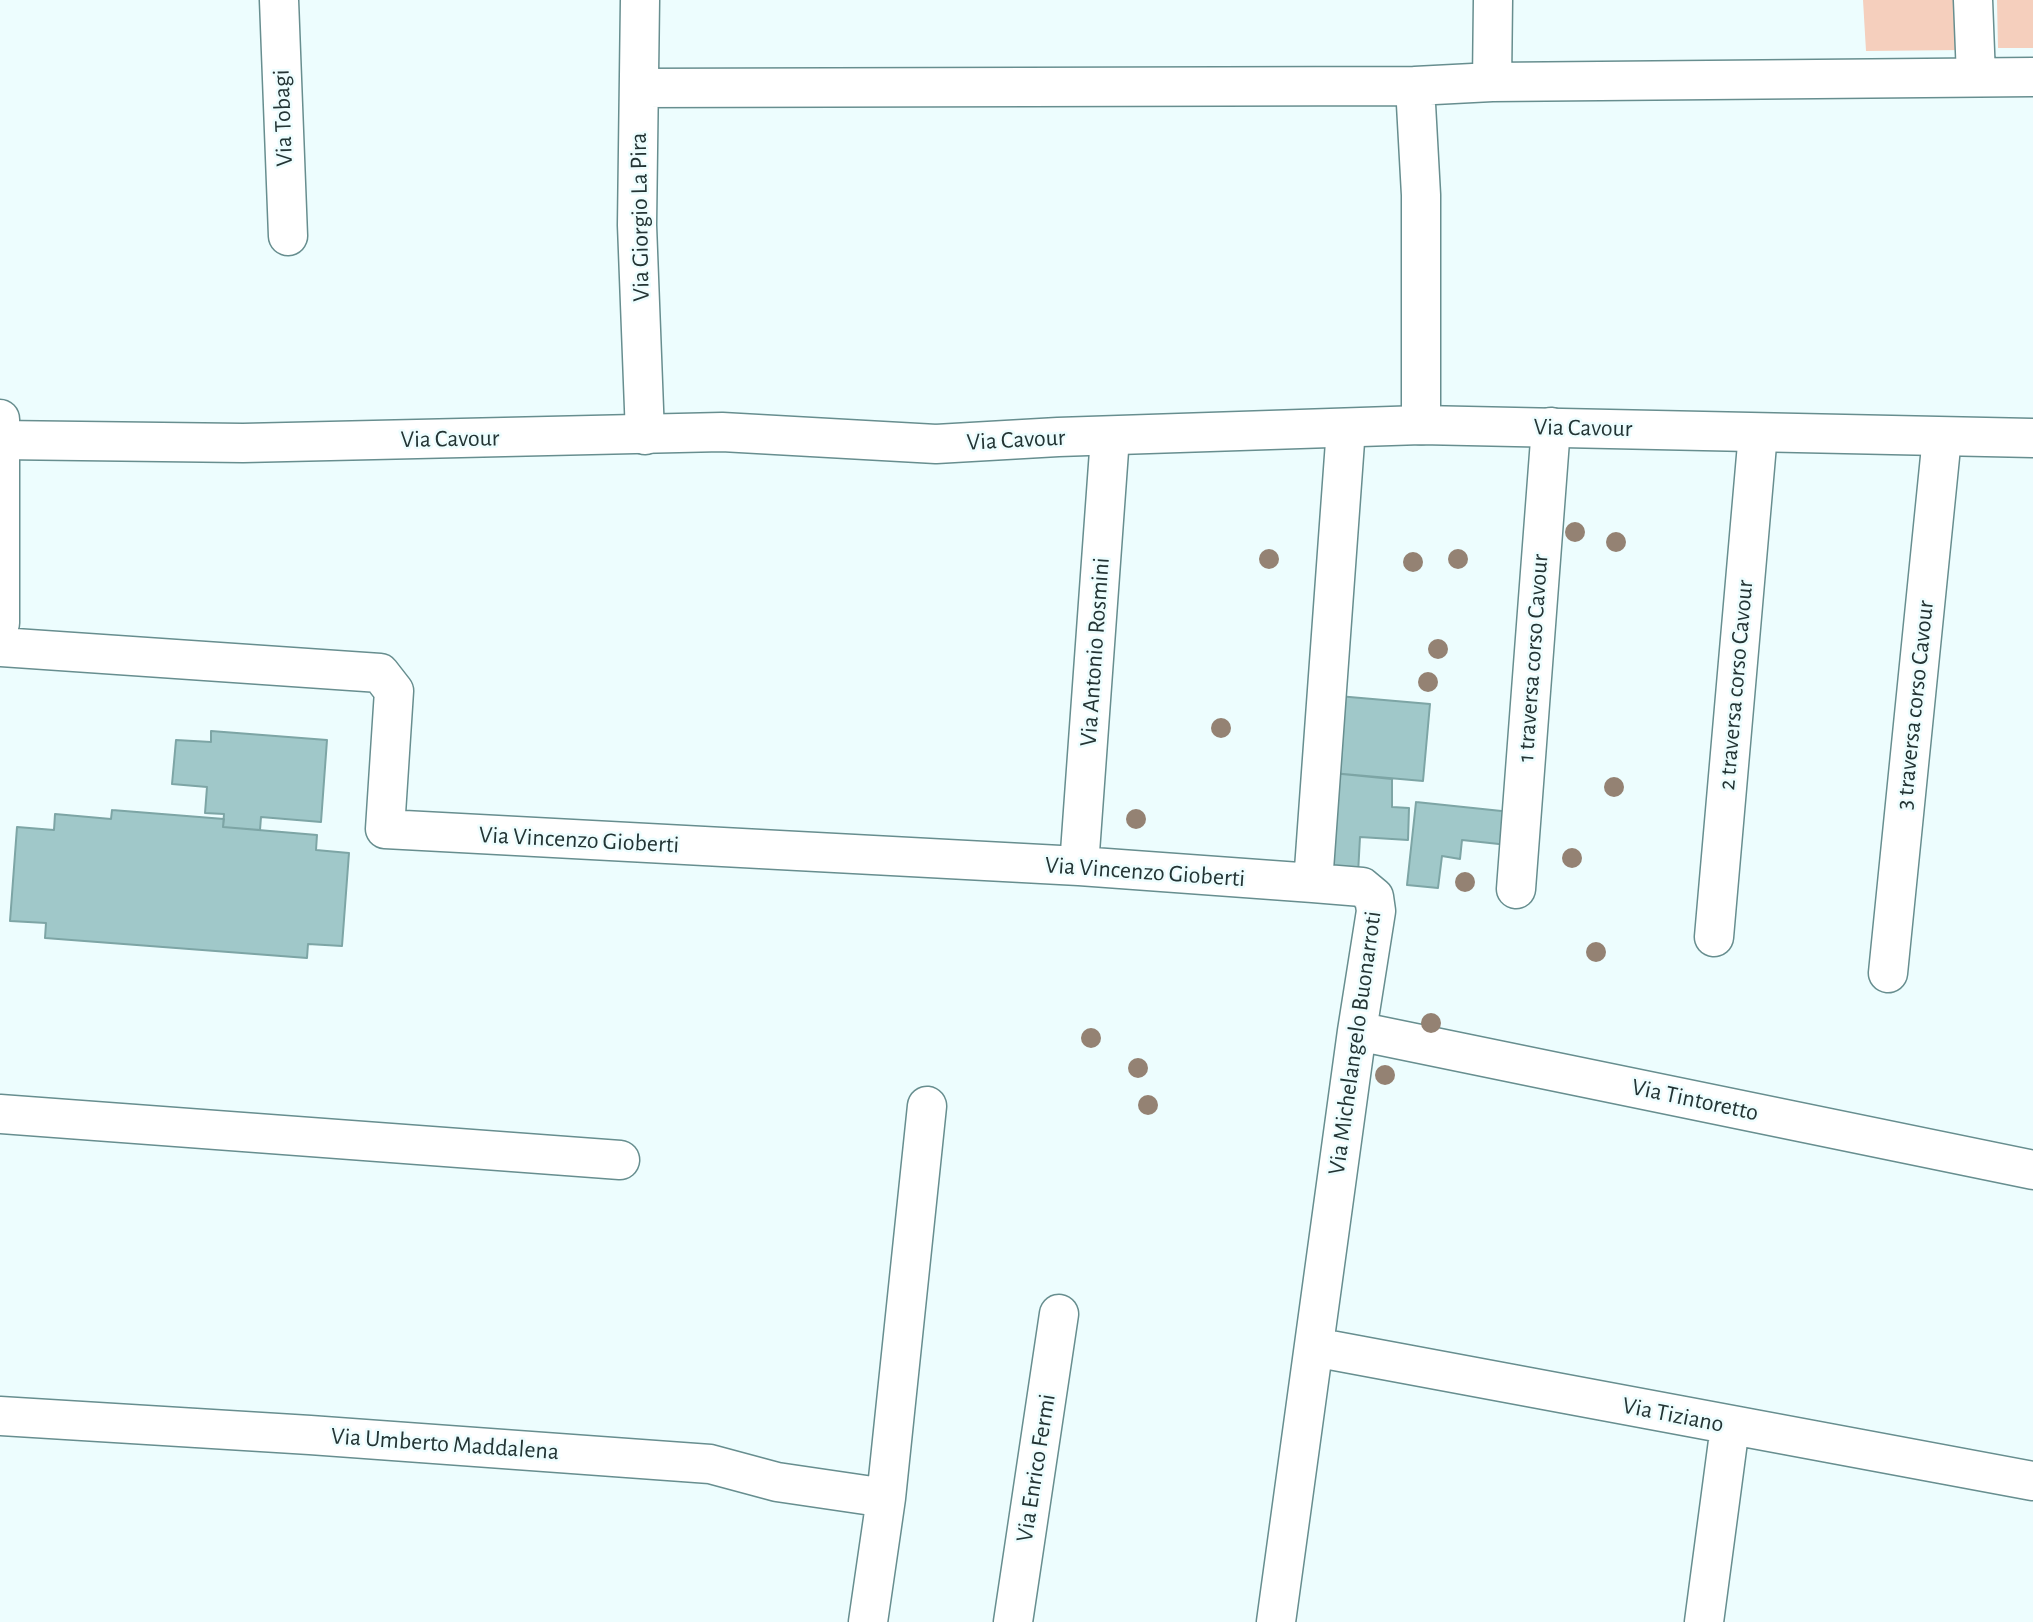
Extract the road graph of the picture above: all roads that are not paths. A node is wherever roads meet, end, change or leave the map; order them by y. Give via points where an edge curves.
1 (279, 0) edge
2 (640, 0) edge
3 (1493, 0) edge
4 (1973, 0) edge
5 (1976, 77) junction
6 (2033, 77) edge
7 (1492, 82) junction
8 (1415, 86) junction
9 (639, 88) junction
10 (288, 236) dead end
11 (1421, 425) junction
12 (1551, 427) junction
13 (1346, 428) junction
14 (0, 433) edge
15 (1758, 433) junction
16 (645, 435) junction
17 (1110, 437) junction
18 (1942, 437) junction
19 (2033, 438) edge
20 (0, 622) edge
21 (0, 646) edge
22 (1079, 866) junction
23 (1313, 883) junction
24 (1516, 889) dead end
25 (1714, 936) dead end
26 (1888, 973) dead end
27 (1357, 1031) junction
28 (927, 1106) dead end
29 (0, 1114) edge
30 (620, 1160) dead end
31 (2033, 1170) edge
32 (1059, 1314) dead end
33 (1314, 1347) junction
34 (0, 1416) edge
35 (1730, 1426) junction
36 (2033, 1480) edge
37 (886, 1498) junction
38 (868, 1622) edge
39 (1013, 1622) edge
40 (1276, 1622) edge
41 (1704, 1622) edge

1 - 10 street, Via Tobagi
2 - 9 street, Via Giorgio La Pira
3 - 7 street
4 - 5 street
5 - 6 street
5 - 7 street
7 - 8 street
8 - 9 street
8 - 11 street via 1421,195
9 - 16 street, Via Giorgio La Pira via 637,225
11 - 12 street, Via Cavour
11 - 13 street, Via Cavour
12 - 15 street, Via Cavour
12 - 24 street, 1 traversa corso Cavour
13 - 17 street, Via Cavour
13 - 23 street
14 - 16 street, Via Cavour via 243,443
14 - 20 street
15 - 18 street, Via Cavour
15 - 25 street, 2 traversa corso Cavour
16 - 17 street, Via Cavour via 722,432 936,444
17 - 22 street, Via Antonio Rosmini
18 - 19 street, Via Cavour
18 - 26 street, 3 traversa corso Cavour
21 - 22 street, Via Vincenzo Gioberti via 380,673 394,691 385,829
22 - 23 street, Via Vincenzo Gioberti
23 - 27 street, Via Michelangelo Buonarroti via 1362,887 1374,897 1376,911
27 - 31 street, Via Tintoretto
27 - 33 street, Via Michelangelo Buonarroti
28 - 37 street
29 - 30 street
32 - 39 street, Via Enrico Fermi
33 - 35 street, Via Tiziano
33 - 40 street, Via Michelangelo Buonarroti
34 - 37 street, Via Umberto Maddalena via 710,1464 777,1482
35 - 36 street, Via Tiziano
35 - 41 street
37 - 38 street

